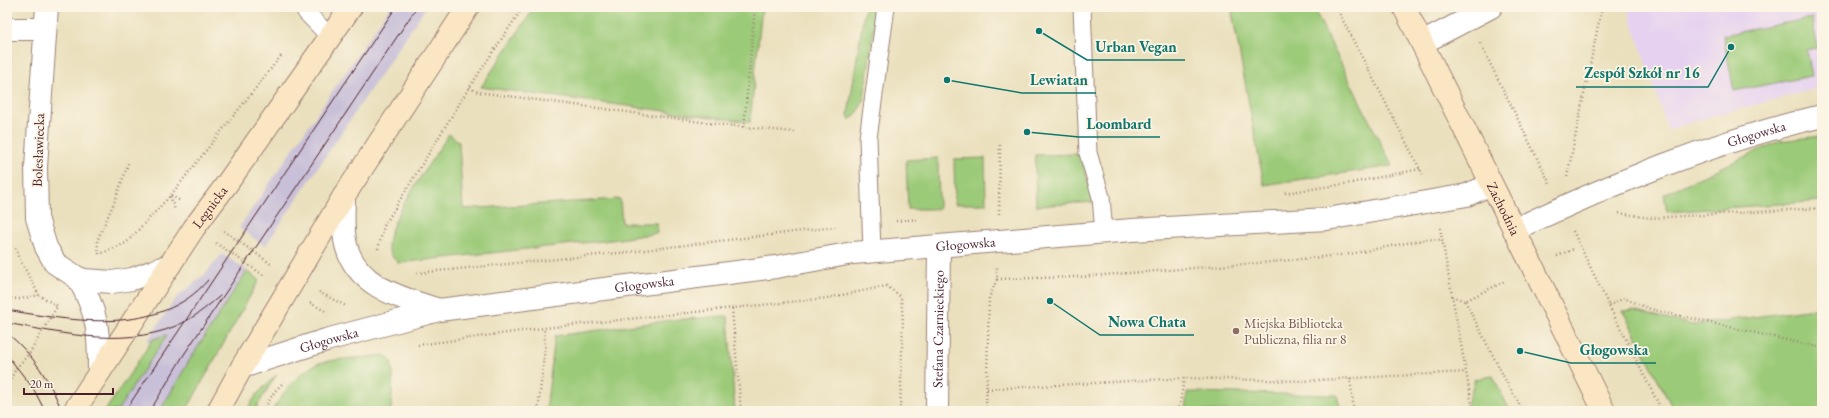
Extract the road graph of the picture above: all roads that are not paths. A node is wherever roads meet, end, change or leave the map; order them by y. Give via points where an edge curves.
1 (47, 7) edge
2 (304, 7) edge
3 (351, 7) edge
4 (468, 7) edge
5 (886, 7) edge
6 (1082, 7) edge
7 (1404, 7) edge
8 (1491, 7) edge
9 (7, 29) edge
10 (45, 29) junction
11 (330, 37) junction
12 (1422, 42) junction
13 (1822, 116) edge
14 (1492, 184) junction
15 (344, 196) junction
16 (1514, 230) junction
17 (1104, 233) junction
18 (938, 247) junction
19 (872, 251) junction
20 (170, 265) junction
21 (78, 278) junction
22 (439, 310) junction
23 (242, 367) junction
24 (99, 372) junction
25 (74, 411) edge
26 (218, 411) edge
27 (937, 411) edge
28 (1604, 411) edge

1 - 10 street, Bolesławiecka
2 - 11 lane
3 - 11 main road, Legnicka
4 - 15 main road
5 - 19 lane via 868,138
6 - 17 lane via 1088,153 1101,198
7 - 12 main road, Zachodnia
8 - 12 street
9 - 10 street
10 - 21 street, Bolesławiecka via 36,167 37,218 46,247 55,263
11 - 20 main road, Legnicka
12 - 14 main road, Zachodnia
13 - 16 street, Głogowska via 1775,127 1618,182
14 - 16 main road, Zachodnia
14 - 17 street, Głogowska via 1467,195 1327,219
15 - 22 street, Głogowska via 345,243 365,277 384,291
15 - 23 main road
16 - 28 main road, Zachodnia
17 - 18 street, Głogowska
18 - 19 street, Głogowska
18 - 27 street, Stefana Czarnieckiego
19 - 22 street, Głogowska
20 - 21 street, Bolesławiecka via 132,279 112,282
20 - 24 main road, Legnicka
21 - 24 street via 96,319
22 - 23 street, Głogowska via 326,340
23 - 26 main road
24 - 25 main road, Legnicka

